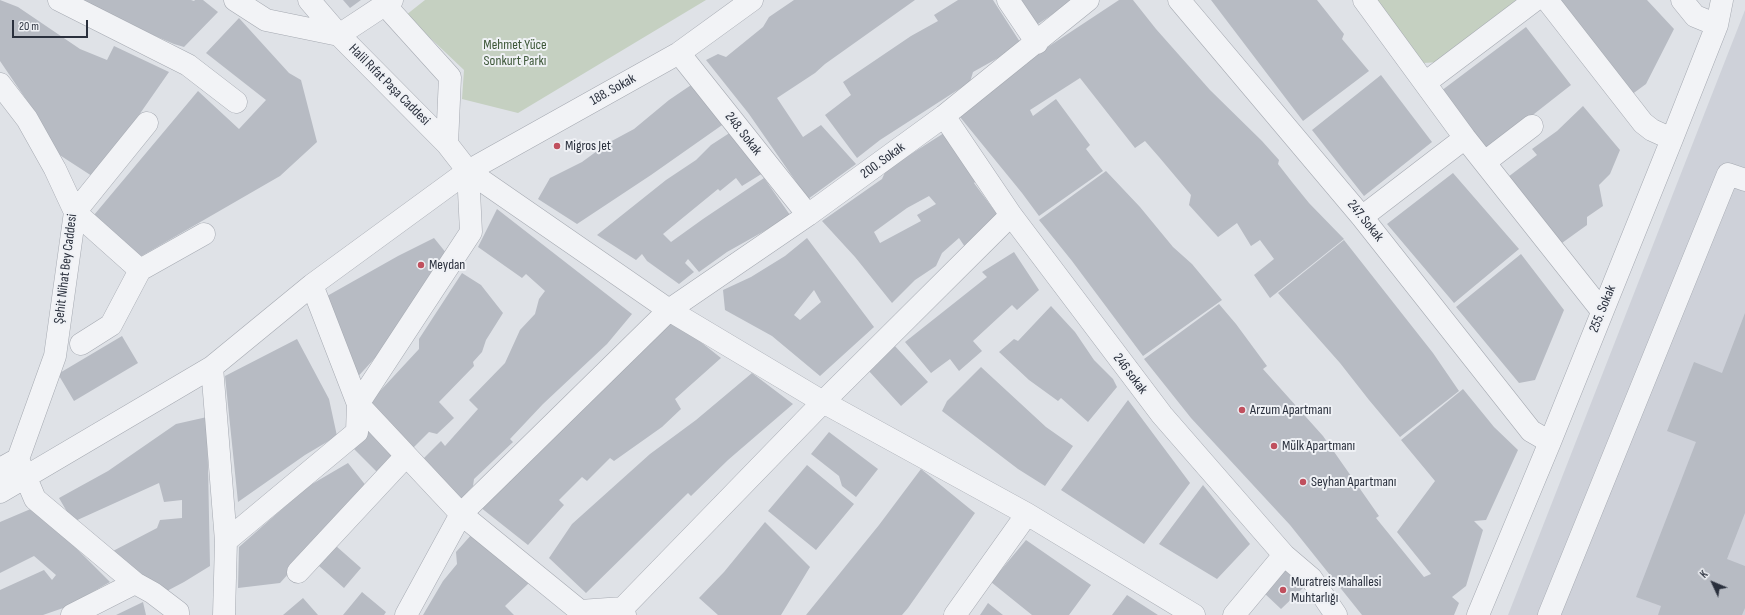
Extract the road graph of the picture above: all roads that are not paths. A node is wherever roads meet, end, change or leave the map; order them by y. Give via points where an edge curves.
1 (59, 0) edge
2 (235, 0) edge
3 (309, 0) edge
4 (752, 0) edge
5 (1008, 0) edge
6 (1088, 0) edge
7 (1179, 0) edge
8 (1364, 0) edge
9 (1535, 0) edge
10 (1547, 0) edge
11 (1682, 0) edge
12 (1722, 0) edge
13 (388, 2) edge
14 (1718, 25) junction
15 (339, 35) junction
16 (1036, 42) junction
17 (679, 53) junction
18 (1425, 83) junction
19 (0, 84) edge
20 (236, 102) dead end
21 (944, 116) junction
22 (147, 123) dead end
23 (1532, 126) dead end
24 (1465, 138) junction
25 (1672, 139) junction
26 (447, 144) junction
27 (1485, 162) junction
28 (468, 171) junction
29 (1745, 180) edge
30 (75, 212) junction
31 (808, 215) junction
32 (1011, 215) junction
33 (1362, 217) junction
34 (204, 234) dead end
35 (140, 270) junction
36 (312, 285) junction
37 (670, 310) junction
38 (1602, 311) junction
39 (81, 344) dead end
40 (212, 367) junction
41 (823, 402) junction
42 (358, 404) junction
43 (1550, 442) junction
44 (406, 456) junction
45 (18, 469) edge
46 (0, 492) edge
47 (461, 514) junction
48 (1027, 514) junction
49 (226, 541) junction
50 (1284, 555) junction
51 (298, 572) dead end
52 (134, 583) junction
53 (624, 612) edge
54 (72, 615) edge
55 (178, 615) edge
56 (224, 615) edge
57 (406, 615) edge
58 (955, 615) edge
59 (1194, 615) edge
60 (1234, 615) edge
61 (1336, 615) edge
62 (1478, 615) edge
63 (1549, 615) edge

1 - 20 street via 188,65
2 - 15 street via 266,20
3 - 15 street, Halil Rıfat Paşa Caddesi
4 - 17 street, 188. Sokak
5 - 16 street
6 - 16 street, 200. Sokak
7 - 33 street, 247. Sokak
8 - 18 street
9 - 18 street
10 - 25 street via 1643,123
11 - 14 street via 1695,16
12 - 14 street, 255. Sokak
13 - 15 street
13 - 26 street via 450,78
14 - 25 street, 255. Sokak
15 - 26 street, Halil Rıfat Paşa Caddesi
16 - 21 street, 200. Sokak
17 - 28 street, 188. Sokak
17 - 31 street, 248. Sokak
18 - 24 street
19 - 30 street, Şehit Nihat Bey Caddesi via 27,119 56,169
21 - 31 street, 200. Sokak
21 - 32 street, 246 sokak
22 - 30 street
23 - 27 street
24 - 27 street
24 - 33 street
25 - 38 street, 255. Sokak
26 - 28 street, Halil Rıfat Paşa Caddesi
27 - 38 street
28 - 36 street, 188. Sokak
28 - 37 street, Halil Rıfat Paşa Caddesi
28 - 42 street via 471,232
29 - 63 street via 1728,174
30 - 35 street
30 - 45 street, Şehit Nihat Bey Caddesi via 55,356
31 - 37 street, 200. Sokak
32 - 41 street
32 - 50 street, 246 sokak via 1162,415
33 - 43 street, 247. Sokak via 1531,431
34 - 35 street
35 - 39 street via 111,325
36 - 40 street, 188. Sokak
36 - 42 street
37 - 41 street, Halil Rıfat Paşa Caddesi
37 - 47 street, 200. Sokak
38 - 43 street, 255. Sokak
40 - 45 street, 188. Sokak
40 - 49 street
41 - 48 street, Halil Rıfat Paşa Caddesi
41 - 53 street
42 - 44 street
42 - 49 street via 357,432
43 - 62 street, 255. Sokak
44 - 47 street
44 - 51 street
45 - 46 street, 188. Sokak
45 - 52 street via 35,499
47 - 53 street via 580,611
47 - 57 street, 200. Sokak
48 - 58 street
48 - 59 street, Halil Rıfat Paşa Caddesi
49 - 56 street
50 - 60 street
50 - 61 street, 246 sokak via 1311,578
52 - 54 street
52 - 55 street via 153,593 178,612

